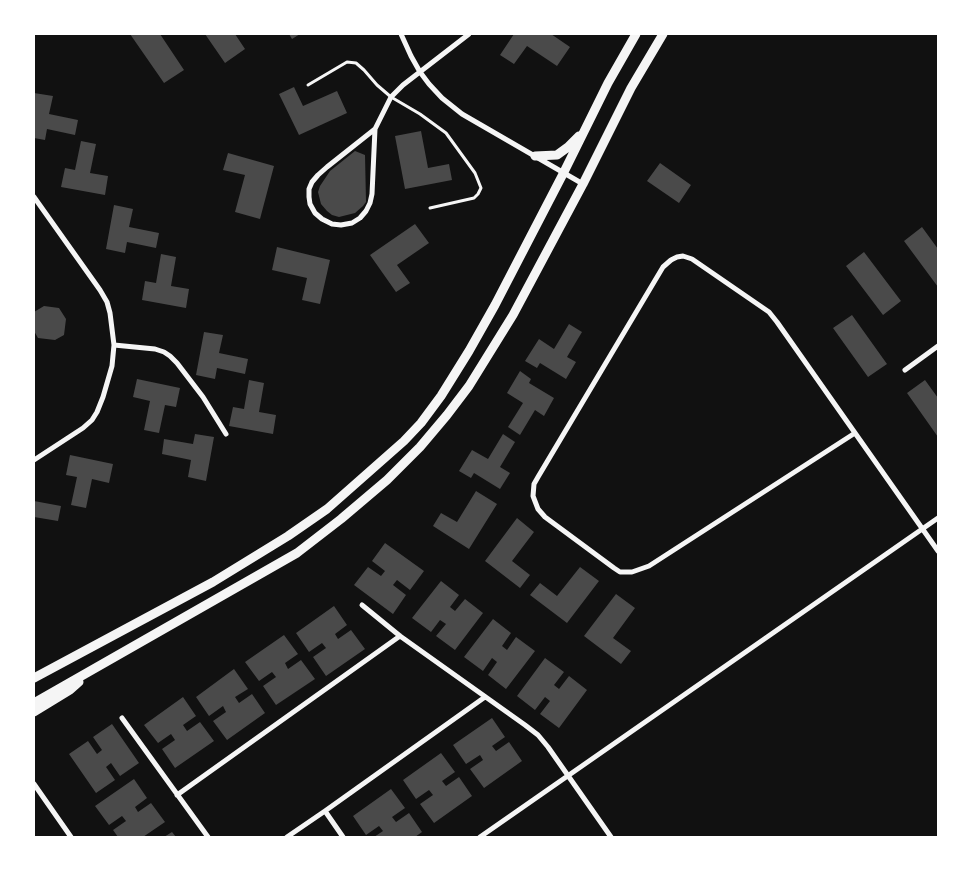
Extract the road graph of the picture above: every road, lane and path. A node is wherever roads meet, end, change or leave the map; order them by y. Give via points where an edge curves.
1 (401, 34) edge
2 (469, 34) edge
3 (636, 34) edge
4 (663, 34) edge
5 (420, 72) junction
6 (308, 84) dead end
7 (391, 97) junction
8 (375, 129) junction
9 (585, 129) junction
10 (534, 156) junction
11 (563, 174) junction
12 (583, 184) junction
13 (34, 197) edge
14 (430, 208) dead end
15 (114, 345) junction
16 (938, 346) edge
17 (905, 370) dead end
18 (855, 433) junction
19 (226, 434) dead end
20 (34, 460) edge
21 (938, 518) edge
22 (923, 529) junction
23 (938, 551) edge
24 (362, 605) dead end
25 (400, 636) junction
26 (95, 669) junction
27 (34, 678) edge
28 (485, 697) junction
29 (34, 703) edge
30 (34, 712) edge
31 (122, 718) dead end
32 (569, 776) junction
33 (34, 784) edge
34 (177, 795) junction
35 (325, 811) junction
36 (71, 837) edge
37 (208, 837) edge
38 (287, 837) edge
39 (343, 837) edge
40 (480, 837) edge
41 (611, 837) edge

1 - 5 street
2 - 5 street
3 - 9 main road
4 - 12 main road via 631,88
5 - 7 street
5 - 10 street via 442,98 462,114
6 - 7 lane via 347,62 356,63
7 - 8 street
7 - 14 lane via 446,133 475,173 481,188 474,198
8 - 8 street via 327,166 312,182 310,204 322,219 341,225 352,223 366,211 372,194
9 - 10 main road via 562,152
9 - 11 main road
10 - 11 street
11 - 12 street
11 - 27 main road via 469,351 441,396 404,441 327,509 288,536 213,582
12 - 26 main road via 513,315 469,386 420,447 388,480 297,553
13 - 15 street via 107,302
15 - 19 street via 156,349 170,356
15 - 20 street via 104,398 92,420
16 - 17 street
18 - 18 street via 769,312 692,259 677,257 663,267 534,484 533,496 545,517 620,572 632,572 649,566
18 - 22 street
21 - 22 street
22 - 23 street
22 - 32 street
24 - 25 street
25 - 28 street
25 - 34 street
26 - 29 main road
26 - 30 main road via 70,690
28 - 32 street via 538,736
28 - 35 street
31 - 34 street
32 - 40 street
32 - 41 street
33 - 36 street
34 - 37 street
35 - 38 street
35 - 39 street

